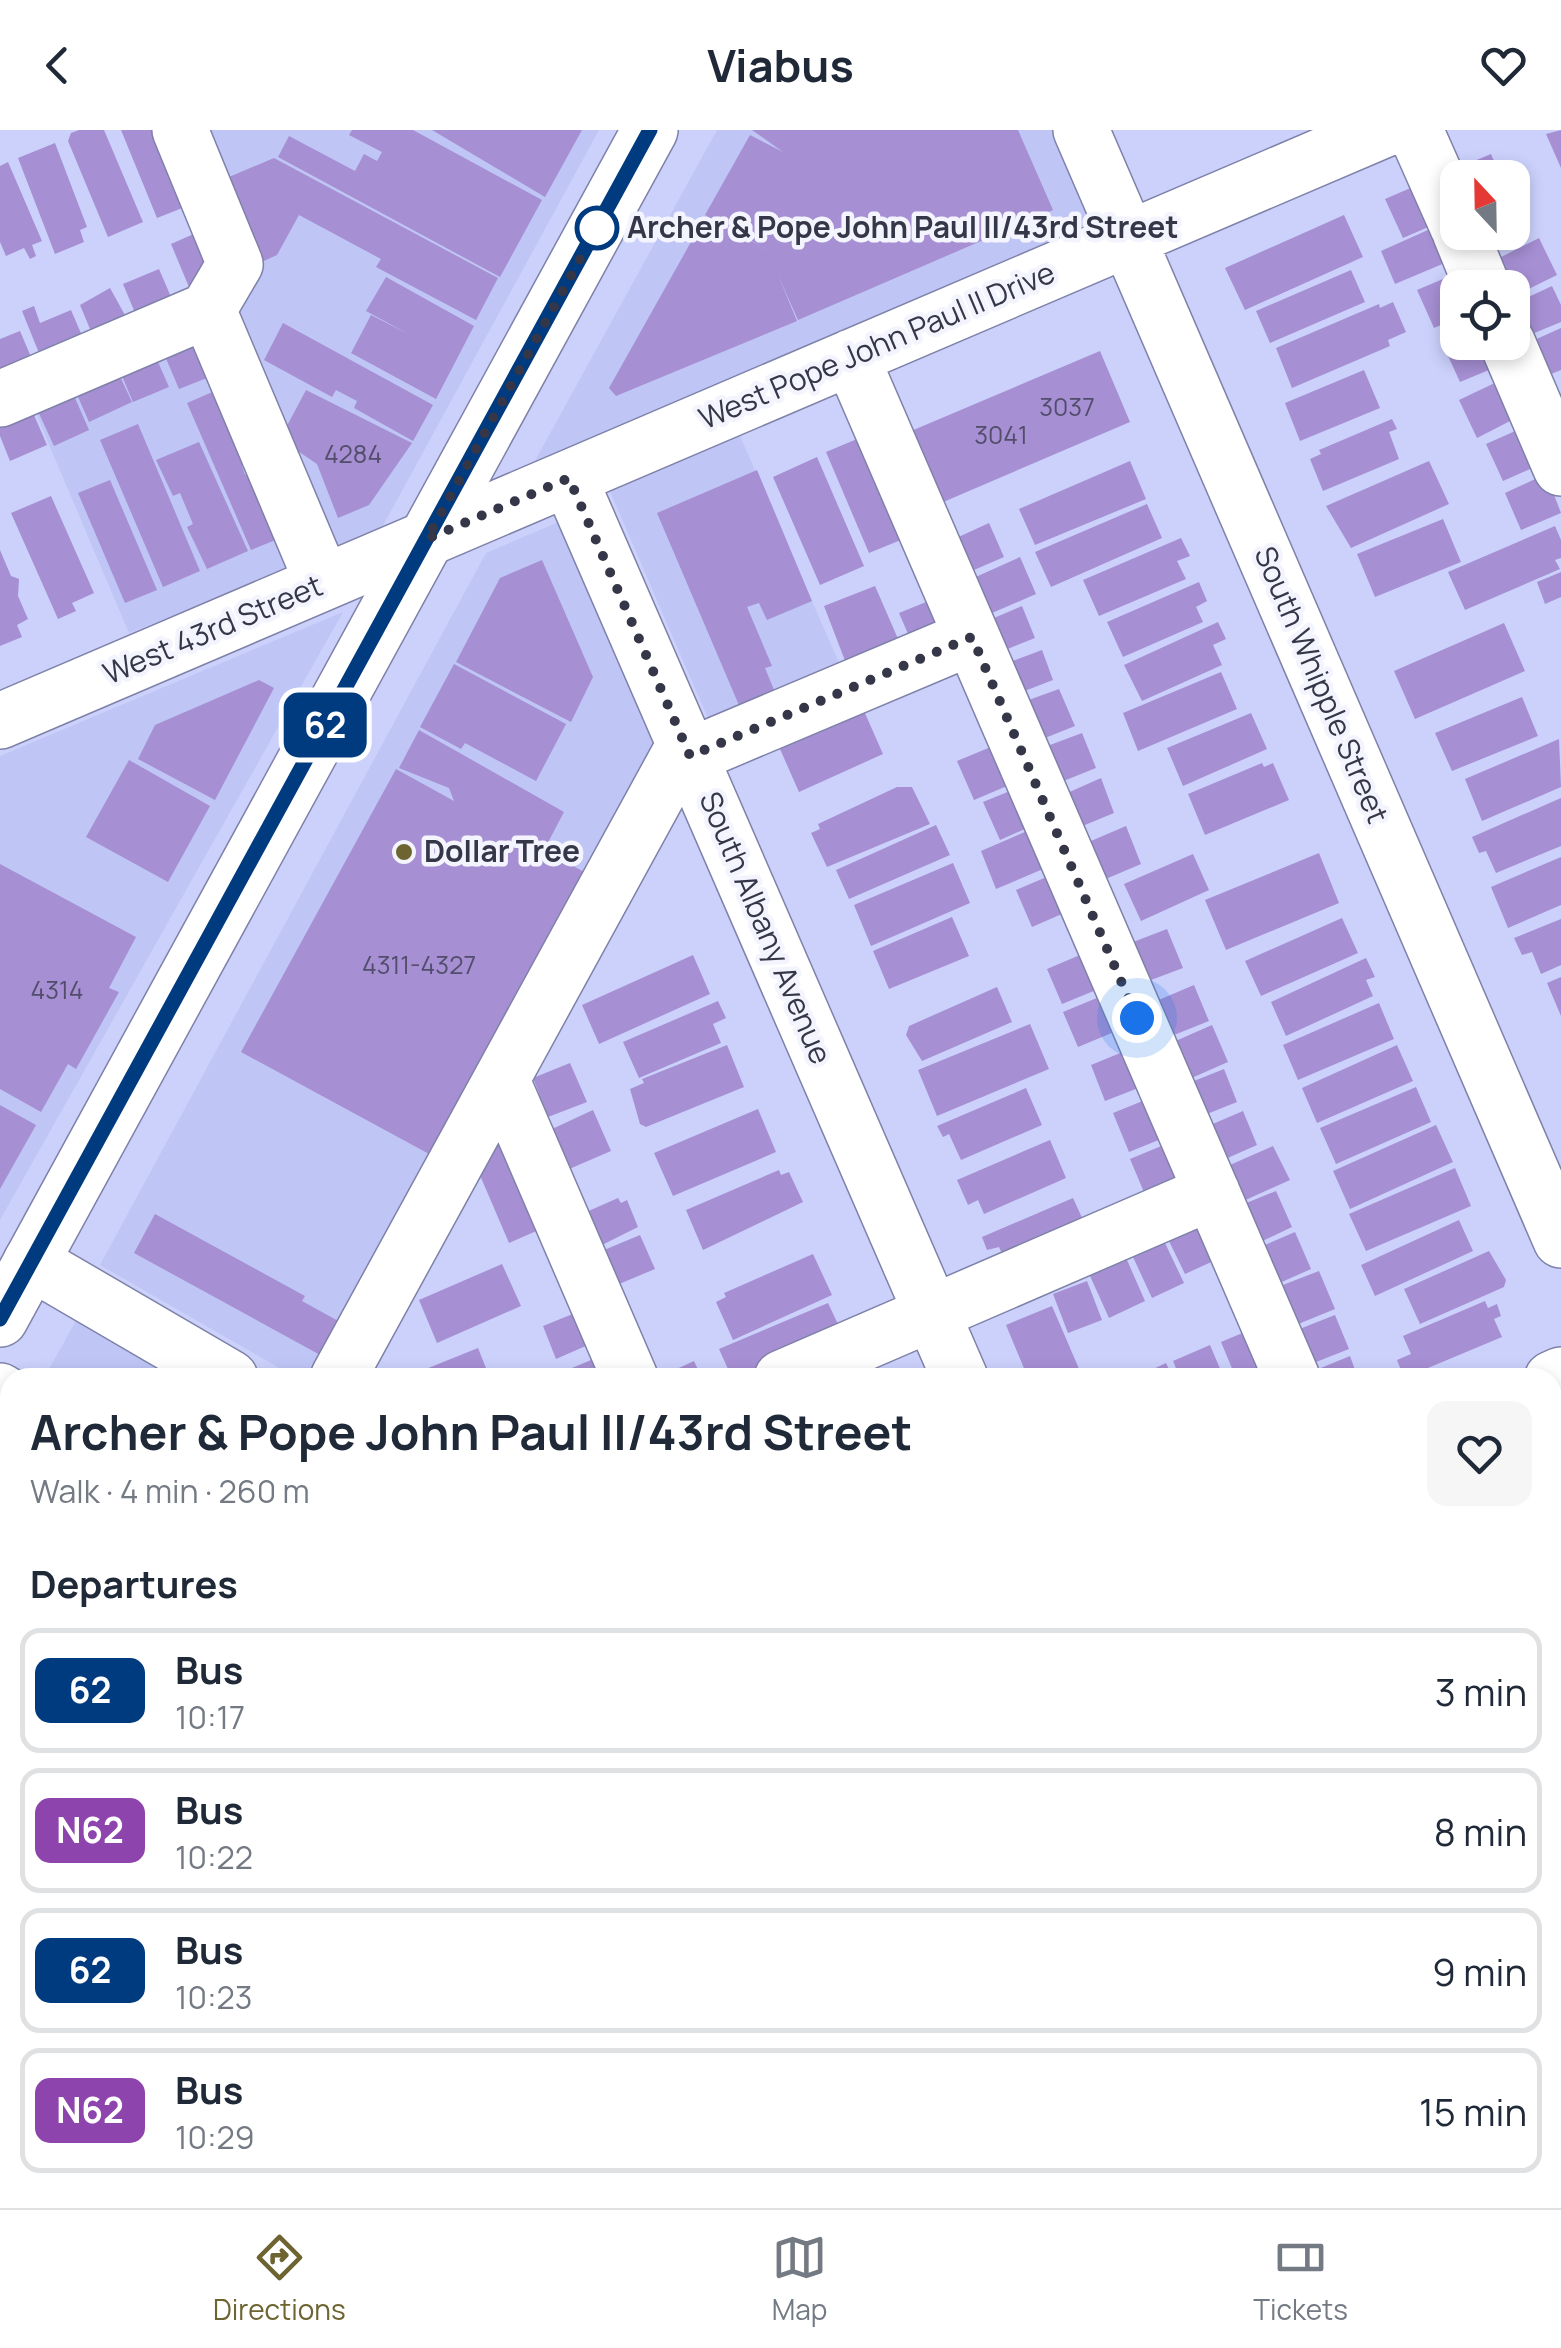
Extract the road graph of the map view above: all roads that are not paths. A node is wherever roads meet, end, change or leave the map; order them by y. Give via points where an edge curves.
1 (180, 130) edge
2 (650, 130) edge
3 (1081, 130) edge
4 (1383, 130) edge
5 (1415, 130) edge
6 (1440, 187) edge
7 (1128, 239) junction
8 (208, 310) junction
9 (851, 358) junction
10 (1515, 360) edge
11 (0, 398) edge
12 (1561, 468) edge
13 (569, 478) junction
14 (427, 539) junction
15 (323, 583) junction
16 (972, 637) junction
17 (0, 720) edge
18 (688, 750) junction
19 (502, 1081) junction
20 (1212, 1192) junction
21 (1561, 1240) edge
22 (31, 1262) junction
23 (932, 1312) junction
24 (0, 1319) edge
25 (213, 1368) edge
26 (344, 1368) edge
27 (626, 1368) edge
28 (805, 1368) edge
29 (956, 1368) edge
30 (1288, 1368) edge

1 - 8 street via 235,264
2 - 14 street
3 - 7 street, South Whipple Street
4 - 7 street, West Pope John Paul II Drive
5 - 6 street
7 - 9 street, West Pope John Paul II Drive
7 - 21 street, South Whipple Street
8 - 11 street
8 - 15 street
9 - 13 street, West Pope John Paul II Drive
9 - 16 street
10 - 12 street
13 - 14 street, West Pope John Paul II Drive
13 - 18 street, South Albany Avenue
14 - 15 street, West 43rd Street
14 - 22 street
15 - 17 street, West 43rd Street
16 - 18 street
16 - 20 street
18 - 19 street
18 - 23 street, South Albany Avenue
19 - 26 street
19 - 27 street
20 - 23 street
20 - 30 street
22 - 24 street
22 - 25 street
23 - 28 street
23 - 29 street, South Albany Avenue

